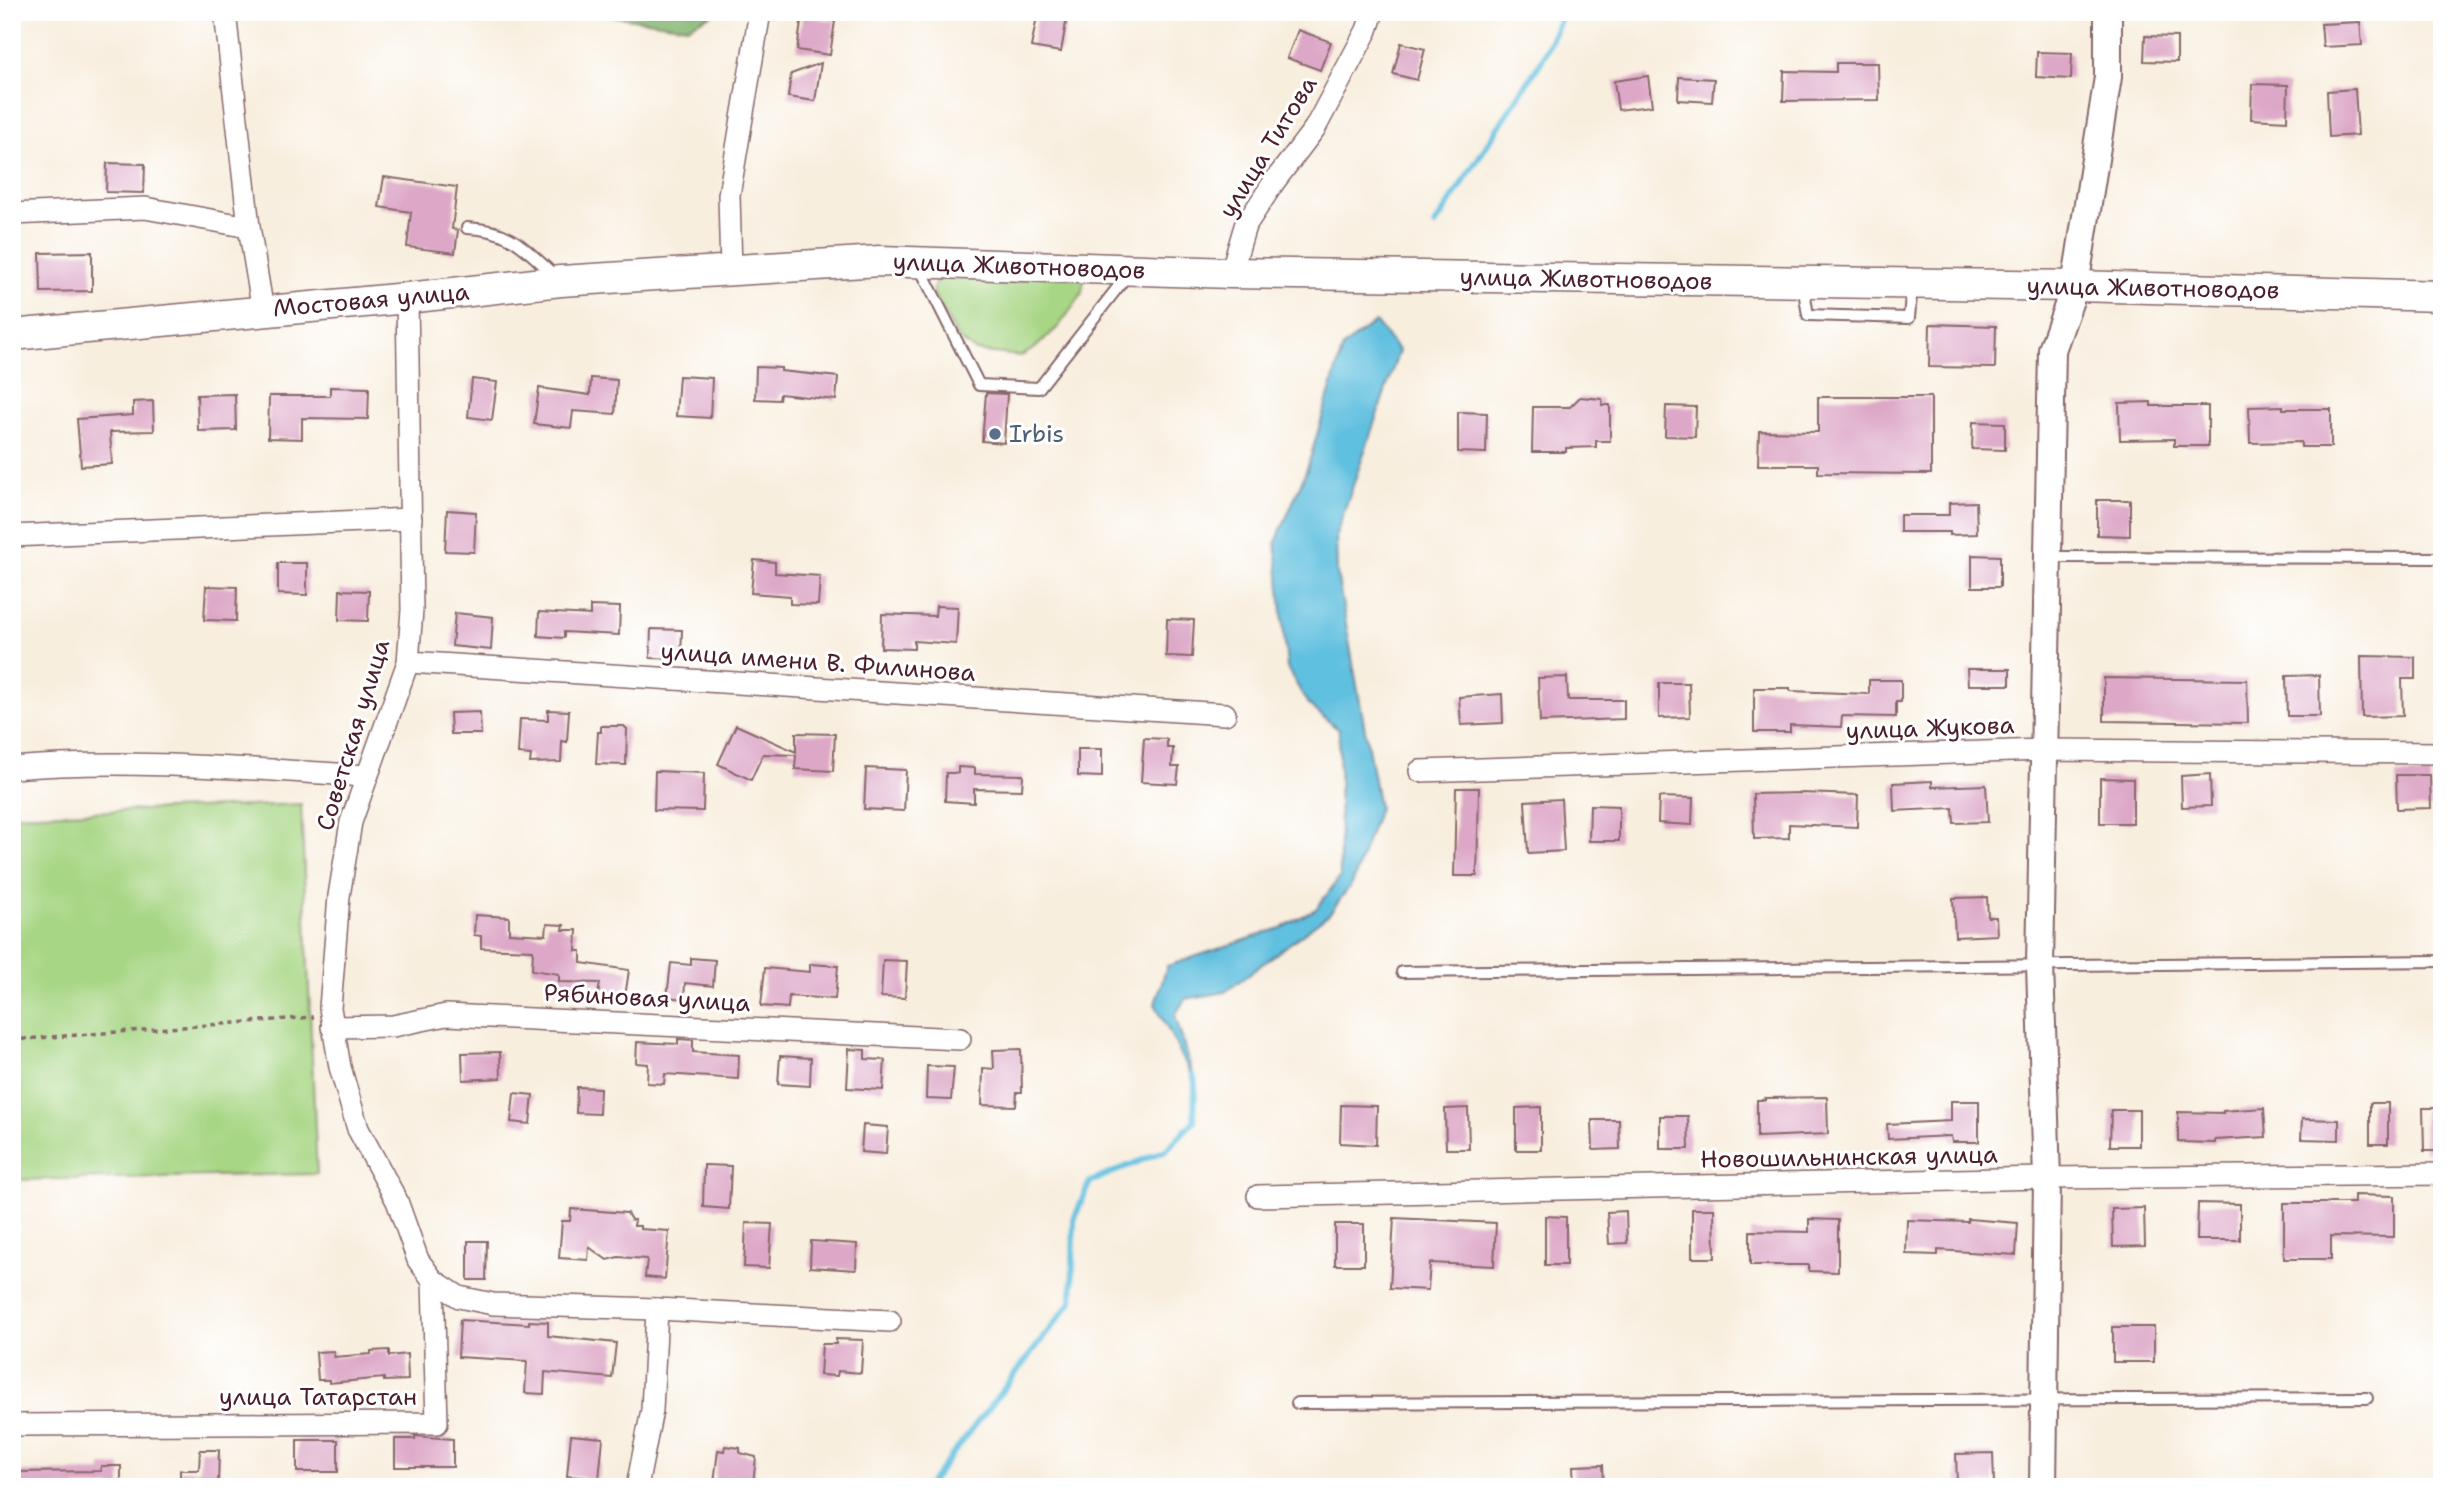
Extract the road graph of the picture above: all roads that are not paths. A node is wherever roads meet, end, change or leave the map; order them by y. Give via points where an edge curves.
1 (225, 12) edge
2 (760, 12) edge
3 (1373, 12) edge
4 (2108, 12) edge
5 (12, 214) edge
6 (249, 227) junction
7 (467, 228) dead end
8 (917, 262) junction
9 (1132, 270) junction
10 (731, 271) junction
11 (1231, 273) junction
12 (561, 281) junction
13 (2075, 286) junction
14 (2442, 296) edge
15 (407, 298) junction
16 (263, 311) junction
17 (12, 335) edge
18 (411, 519) junction
19 (12, 536) edge
20 (2048, 557) junction
21 (2442, 558) edge
22 (408, 662) junction
23 (1225, 714) dead end
24 (2043, 750) junction
25 (2442, 754) edge
26 (12, 768) edge
27 (1420, 771) dead end
28 (366, 776) junction
29 (2442, 961) edge
30 (2040, 965) junction
31 (1402, 972) dead end
32 (331, 1018) junction
33 (961, 1039) dead end
34 (2442, 1174) edge
35 (2047, 1178) junction
36 (1258, 1196) dead end
37 (433, 1280) junction
38 (657, 1309) junction
39 (890, 1321) dead end
40 (2367, 1398) dead end
41 (2044, 1399) junction
42 (1297, 1403) dead end
43 (12, 1425) edge
44 (637, 1487) edge
45 (2043, 1487) edge

1 - 6 street
2 - 10 street via 729,195
3 - 11 street, улица Титова via 1315,128 1245,226
4 - 13 street via 2108,77
5 - 6 street via 145,208
6 - 16 street
7 - 12 lane via 491,229 517,241
8 - 9 main road, улица Животноводов
8 - 9 lane via 979,385 1039,388
8 - 10 main road, улица Животноводов
9 - 11 main road, улица Животноводов
10 - 12 main road, Мостовая улица
11 - 13 main road, улица Животноводов
12 - 15 main road, Мостовая улица
13 - 14 main road, улица Животноводов
13 - 20 street via 2053,350
15 - 16 main road, Мостовая улица
15 - 18 street, Советская улица
16 - 17 main road, Мостовая улица
18 - 19 street
18 - 22 street, Советская улица
20 - 21 lane
20 - 24 street
22 - 23 street, улица имени В. Филинова
22 - 28 street, Советская улица
24 - 25 street, улица Жукова
24 - 27 street, улица Жукова
24 - 30 street
26 - 28 street via 63,764 205,767
28 - 32 street, Советская улица via 351,822 339,896
29 - 30 lane
30 - 31 lane
30 - 35 street
32 - 33 street, Рябиновая улица via 393,1026 446,1016
32 - 37 street, Советская улица via 358,1129 397,1201 418,1260
34 - 35 street, Новошильнинская улица
35 - 36 street, Новошильнинская улица
35 - 41 street
37 - 38 street via 459,1297 493,1304
37 - 43 street, улица Татарстан via 437,1423
38 - 39 street
38 - 44 street via 652,1410
40 - 41 lane
41 - 42 lane
41 - 45 street

